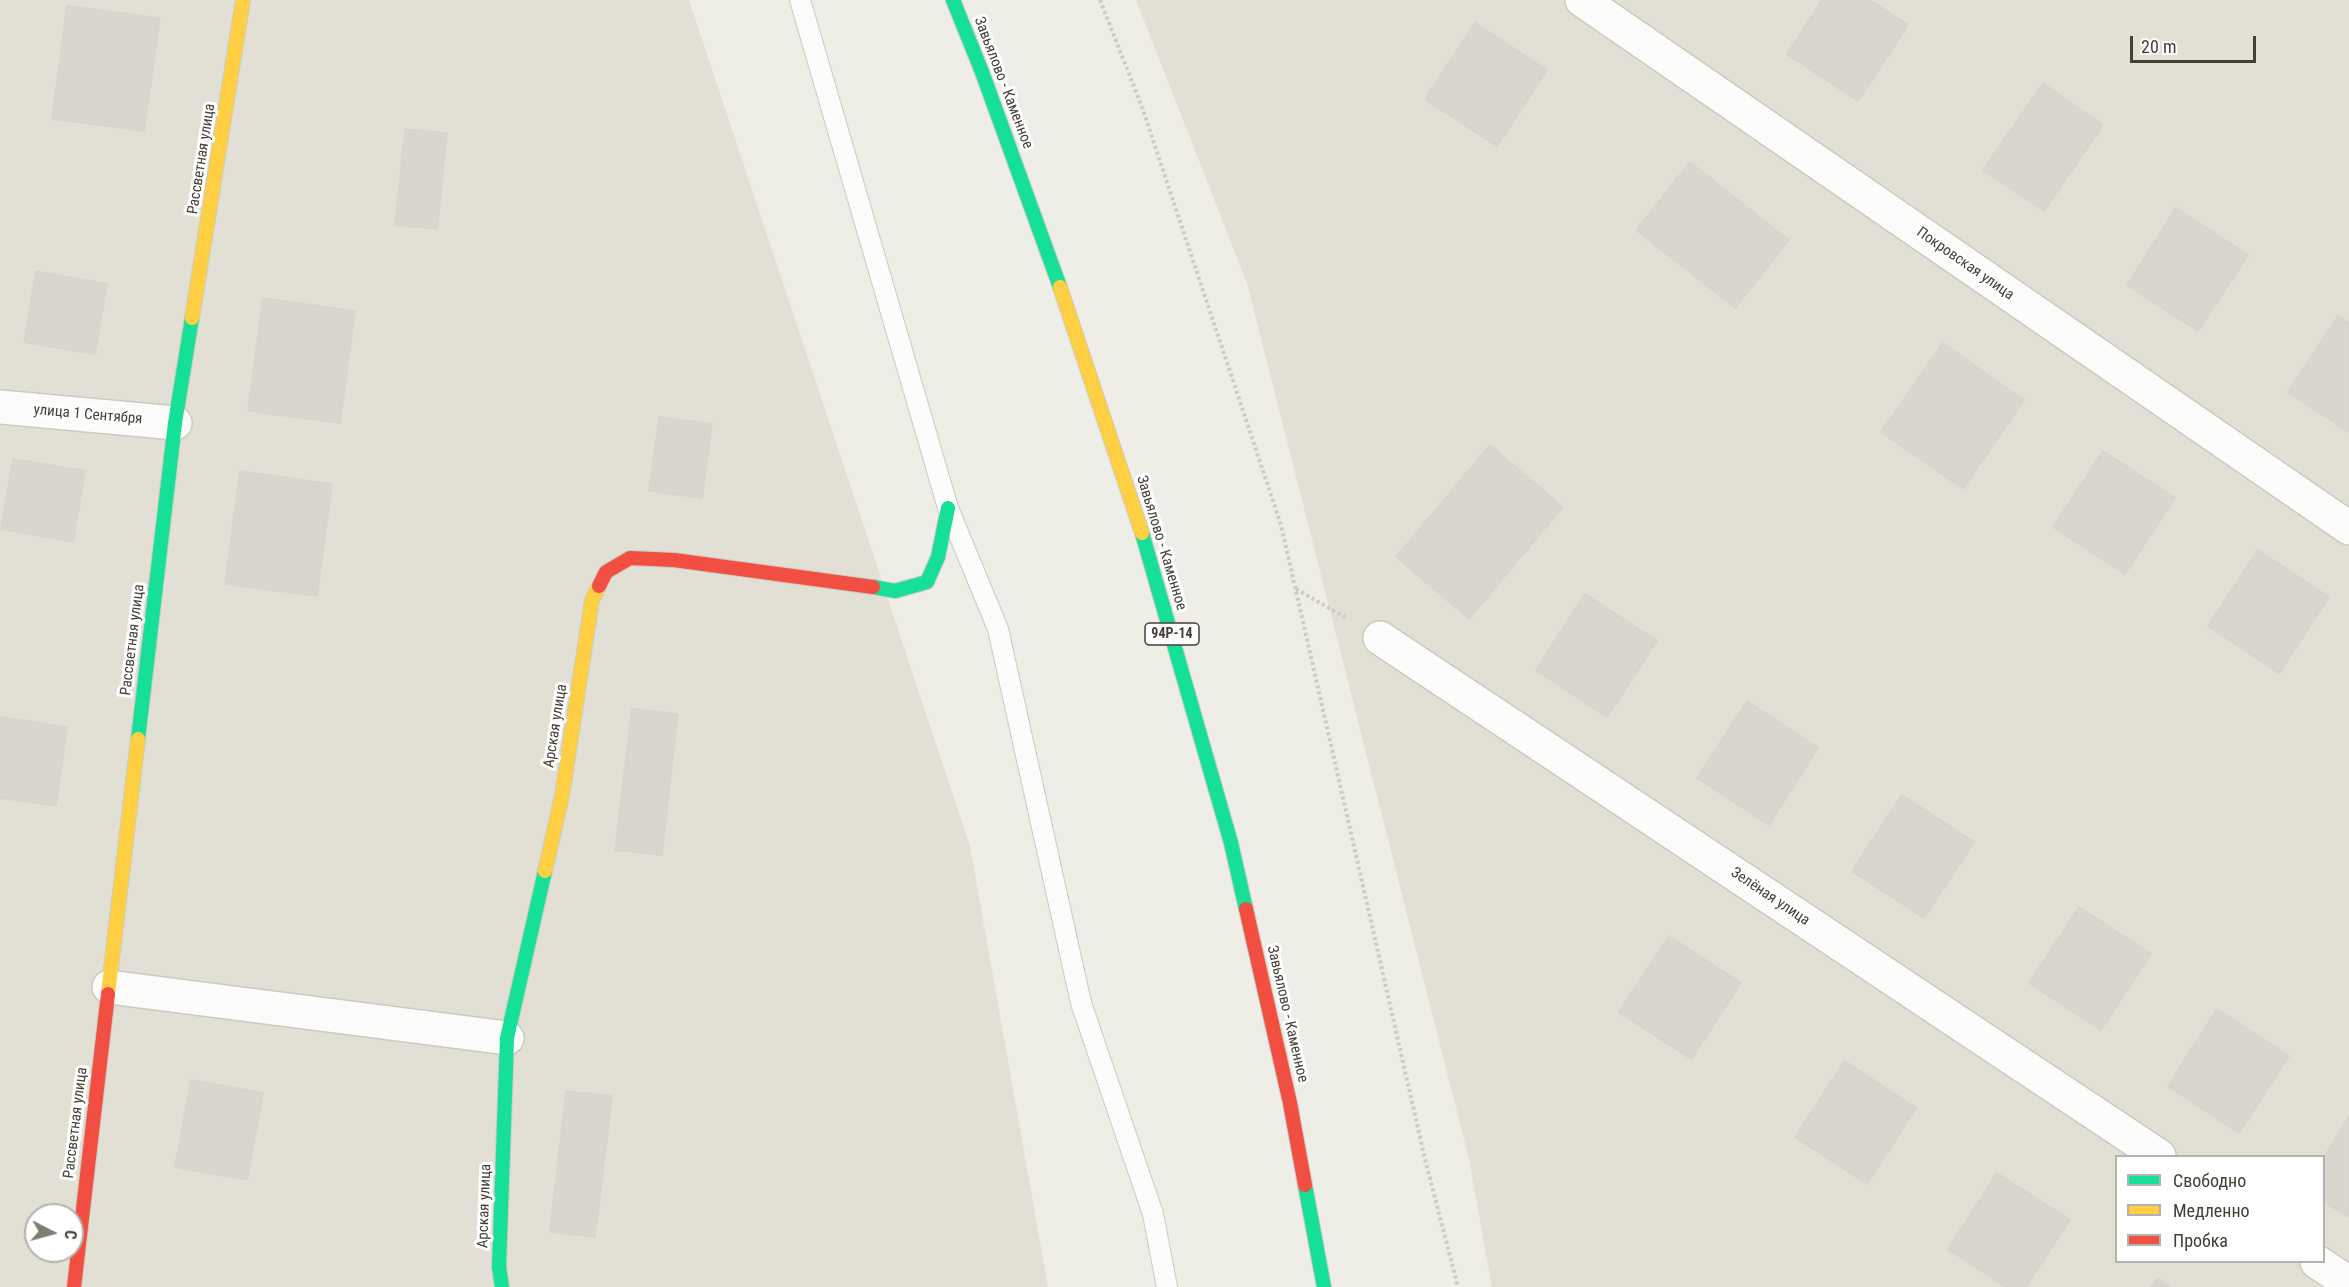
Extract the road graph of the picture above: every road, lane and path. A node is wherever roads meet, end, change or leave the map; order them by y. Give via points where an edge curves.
1 (243, 0) edge
2 (800, 0) edge
3 (953, 0) edge
4 (1100, 0) edge
5 (1582, 0) edge
6 (0, 407) edge
7 (175, 423) junction
8 (948, 508) junction
9 (2349, 528) edge
10 (1296, 589) junction
11 (1380, 638) joint
12 (109, 987) junction
13 (507, 1038) junction
14 (2157, 1155) edge
15 (2319, 1263) edge
16 (2349, 1283) edge
17 (74, 1287) edge
18 (502, 1287) edge
19 (1167, 1287) edge
20 (1324, 1287) edge
21 (1458, 1287) edge

1 - 7 street, Рассветная улица
2 - 8 lane
3 - 20 street, Завьялово - Каменное / 94Р-14 via 1064,297 1151,561 1234,855 1290,1103
4 - 10 path via 1142,107 1281,525
5 - 9 street, Покровская улица
6 - 7 street, улица 1 Сентября
7 - 12 street, Рассветная улица
8 - 13 street, Арская улица via 938,556 927,582 895,591 674,560 630,558 606,572 592,600 562,796
8 - 19 lane via 998,629 1081,1003 1153,1214
10 - 11 path
10 - 21 path via 1422,1147
11 - 14 street, Зелёная улица
12 - 13 street
12 - 17 street, Рассветная улица
13 - 18 street, Арская улица via 499,1267
15 - 16 street

